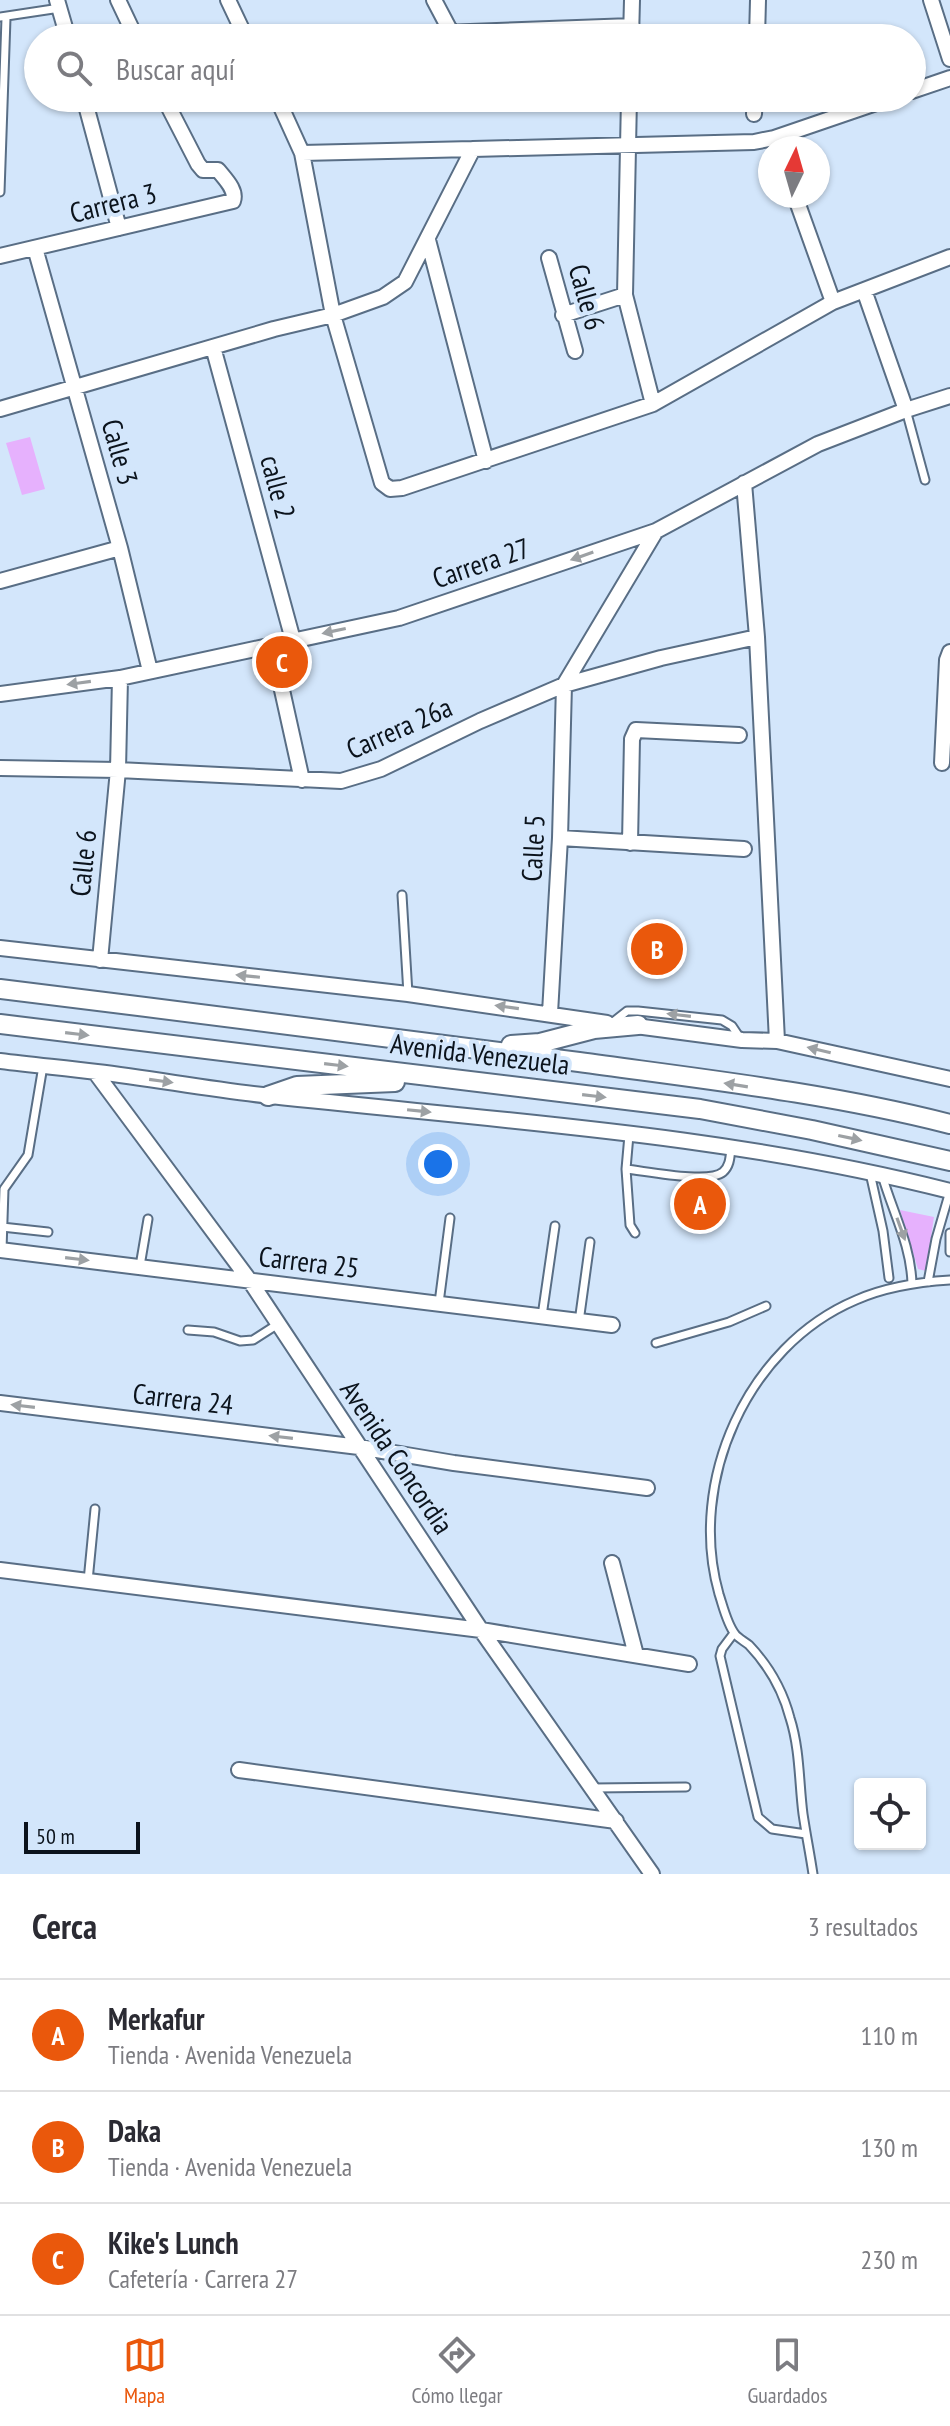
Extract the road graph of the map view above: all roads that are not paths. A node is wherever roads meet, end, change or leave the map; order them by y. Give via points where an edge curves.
1 (118, 0) edge
2 (228, 0) edge
3 (434, 0) edge
4 (632, 0) edge
5 (758, 0) edge
6 (931, 0) edge
7 (59, 4) edge
8 (3, 18) edge
9 (64, 24) edge
10 (129, 24) edge
11 (239, 24) edge
12 (447, 24) edge
13 (631, 24) edge
14 (757, 24) edge
15 (950, 59) edge
16 (950, 78) edge
17 (926, 86) edge
18 (88, 112) edge
19 (171, 112) edge
20 (283, 112) edge
21 (628, 112) edge
22 (855, 112) edge
23 (794, 136) edge
24 (758, 142) edge
25 (627, 146) junction
26 (473, 149) junction
27 (302, 153) junction
28 (0, 192) edge
29 (799, 208) edge
30 (119, 228) junction
31 (428, 240) junction
32 (35, 248) junction
33 (0, 256) edge
34 (950, 257) edge
35 (549, 258) dead end
36 (864, 290) junction
37 (625, 295) junction
38 (833, 302) junction
39 (333, 315) junction
40 (563, 315) junction
41 (213, 347) junction
42 (575, 351) dead end
43 (74, 389) junction
44 (950, 396) edge
45 (653, 404) junction
46 (0, 409) edge
47 (906, 410) junction
48 (486, 461) junction
49 (925, 480) dead end
50 (744, 483) junction
51 (656, 531) junction
52 (120, 548) junction
53 (0, 581) edge
54 (757, 637) junction
55 (293, 640) junction
56 (272, 645) junction
57 (950, 652) edge
58 (150, 671) junction
59 (120, 678) junction
60 (564, 685) junction
61 (0, 694) edge
62 (739, 735) dead end
63 (942, 763) dead end
64 (0, 768) edge
65 (118, 770) junction
66 (302, 780) junction
67 (560, 838) junction
68 (630, 843) junction
69 (744, 849) dead end
70 (402, 895) dead end
71 (0, 948) edge
72 (100, 960) junction
73 (0, 989) edge
74 (408, 994) junction
75 (550, 1013) junction
76 (0, 1024) edge
77 (611, 1024) junction
78 (638, 1025) junction
79 (742, 1040) junction
80 (777, 1041) junction
81 (470, 1048) junction
82 (0, 1061) edge
83 (43, 1066) junction
84 (95, 1072) junction
85 (440, 1078) junction
86 (950, 1079) edge
87 (268, 1096) junction
88 (950, 1124) edge
89 (629, 1132) junction
90 (732, 1147) junction
91 (950, 1161) edge
92 (626, 1169) junction
93 (876, 1174) junction
94 (950, 1191) edge
95 (450, 1218) dead end
96 (148, 1219) dead end
97 (555, 1226) dead end
98 (2, 1227) edge
99 (48, 1232) dead end
100 (635, 1233) dead end
101 (950, 1233) edge
102 (590, 1242) dead end
103 (1, 1250) edge
104 (950, 1252) edge
105 (140, 1266) junction
106 (889, 1278) dead end
107 (950, 1280) edge
108 (250, 1281) junction
109 (928, 1282) junction
110 (912, 1284) junction
111 (439, 1303) junction
112 (766, 1306) dead end
113 (542, 1316) junction
114 (579, 1322) junction
115 (278, 1324) junction
116 (612, 1325) dead end
117 (188, 1330) dead end
118 (656, 1343) dead end
119 (0, 1403) edge
120 (359, 1447) junction
121 (647, 1488) dead end
122 (95, 1509) dead end
123 (612, 1563) dead end
124 (0, 1570) edge
125 (88, 1581) junction
126 (481, 1630) junction
127 (734, 1633) junction
128 (636, 1655) junction
129 (689, 1664) dead end
130 (239, 1770) dead end
131 (686, 1787) dead end
132 (593, 1788) junction
133 (616, 1821) junction
134 (806, 1834) junction
135 (651, 1873) edge
136 (813, 1874) edge

1 - 10 street
2 - 11 street
3 - 12 street
4 - 13 street
5 - 14 street
6 - 15 street
7 - 8 lane
7 - 9 street
8 - 28 lane
16 - 17 street
18 - 30 street
19 - 30 street, Carrera 3 via 198,164 203,170 218,170 233,201
20 - 27 street
21 - 25 street
22 - 23 street
24 - 25 street
25 - 26 street
25 - 37 street
26 - 27 street
26 - 31 street
27 - 39 street
29 - 38 street
30 - 32 street, Carrera 3
31 - 39 street via 405,282 383,297
31 - 48 street
32 - 33 street, Carrera 3
32 - 43 street, Calle 3
34 - 36 street
35 - 40 street, Calle 6
36 - 38 street
36 - 47 street
37 - 40 street
37 - 45 street
38 - 45 street
39 - 41 street
39 - 48 street via 382,483 402,488
40 - 42 street, Calle 6
41 - 43 street
41 - 55 street, calle 2
43 - 46 street
43 - 52 street, Calle 3
44 - 47 street, Carrera 27
45 - 48 street
47 - 49 lane
47 - 50 street, Carrera 27 via 818,444
50 - 51 street, Carrera 27
50 - 54 street
51 -> 55 street, Carrera 27 via 399,618
51 - 60 street
52 - 53 street
52 - 58 street, Calle 3
54 - 60 street, Carrera 26a
54 - 80 street
55 - 56 street, Carrera 27
56 - 58 street, Carrera 27
56 - 66 street
57 - 63 street
58 - 59 street, Carrera 27
59 -> 61 street, Carrera 27
59 - 65 street, Calle 6
60 - 66 street, Carrera 26a via 381,769 341,781
60 - 67 street, Calle 5
62 - 68 street via 636,730
64 - 65 street, Carrera 26a
65 - 66 street, Carrera 26a
65 - 72 street, Calle 6
67 - 68 street
67 - 75 street, Calle 5
68 - 69 street
70 - 74 lane
71 - 72 street, Avenida Venezuela
74 -> 72 street, Avenida Venezuela
73 - 81 street, Avenida Venezuela
75 -> 74 street, Avenida Venezuela
75 - 77 street, Avenida Venezuela
76 -> 85 street, Avenida Venezuela
77 - 78 street, Avenida Venezuela
79 -> 77 lane via 722,1020 627,1011
78 - 79 street, Avenida Venezuela
78 - 81 street via 594,1029 540,1043
79 - 80 street, Avenida Venezuela
86 -> 80 street, Avenida Venezuela
88 -> 81 street, Avenida Venezuela via 728,1083
82 - 83 street
83 - 84 street
83 - 98 lane via 28,1155 4,1189
84 -> 87 street
84 - 108 street, Avenida Concordia
85 - 87 street via 297,1086
85 -> 91 street, Avenida Venezuela via 700,1109
87 -> 89 street
89 - 90 street
89 - 92 lane
90 - 92 lane via 729,1164 709,1179
90 - 93 street
92 - 100 lane
93 - 94 street
93 - 106 lane
93 -> 110 lane via 908,1248
94 - 109 lane
95 - 111 lane
96 - 105 lane
97 - 113 lane
98 - 99 lane
98 - 103 lane
101 - 104 lane
102 - 114 lane
103 -> 105 street, Carrera 25
105 - 108 street, Carrera 25
107 - 109 lane
108 - 111 street, Carrera 25
108 - 115 street, Avenida Concordia
109 - 110 lane
110 - 127 lane via 855,1300 824,1318 784,1351 741,1409 722,1455 712,1512 714,1570
111 - 113 street, Carrera 25
112 - 118 lane
113 - 114 street, Carrera 25
114 - 116 street, Carrera 25
115 - 117 lane via 253,1340 240,1341
115 - 120 street, Avenida Concordia
120 -> 119 street, Carrera 24
120 - 121 street, Carrera 24
120 - 126 street, Avenida Concordia
122 - 125 lane
123 - 128 street
124 - 125 street
125 - 126 street
126 - 128 street
126 - 132 street, Avenida Concordia
127 - 134 lane via 759,1657 785,1702 795,1738
127 - 134 lane via 720,1656 758,1817 772,1829
128 - 129 street
130 - 133 street
131 - 132 lane
132 - 133 street, Avenida Concordia
133 - 135 street, Avenida Concordia
134 - 136 lane

